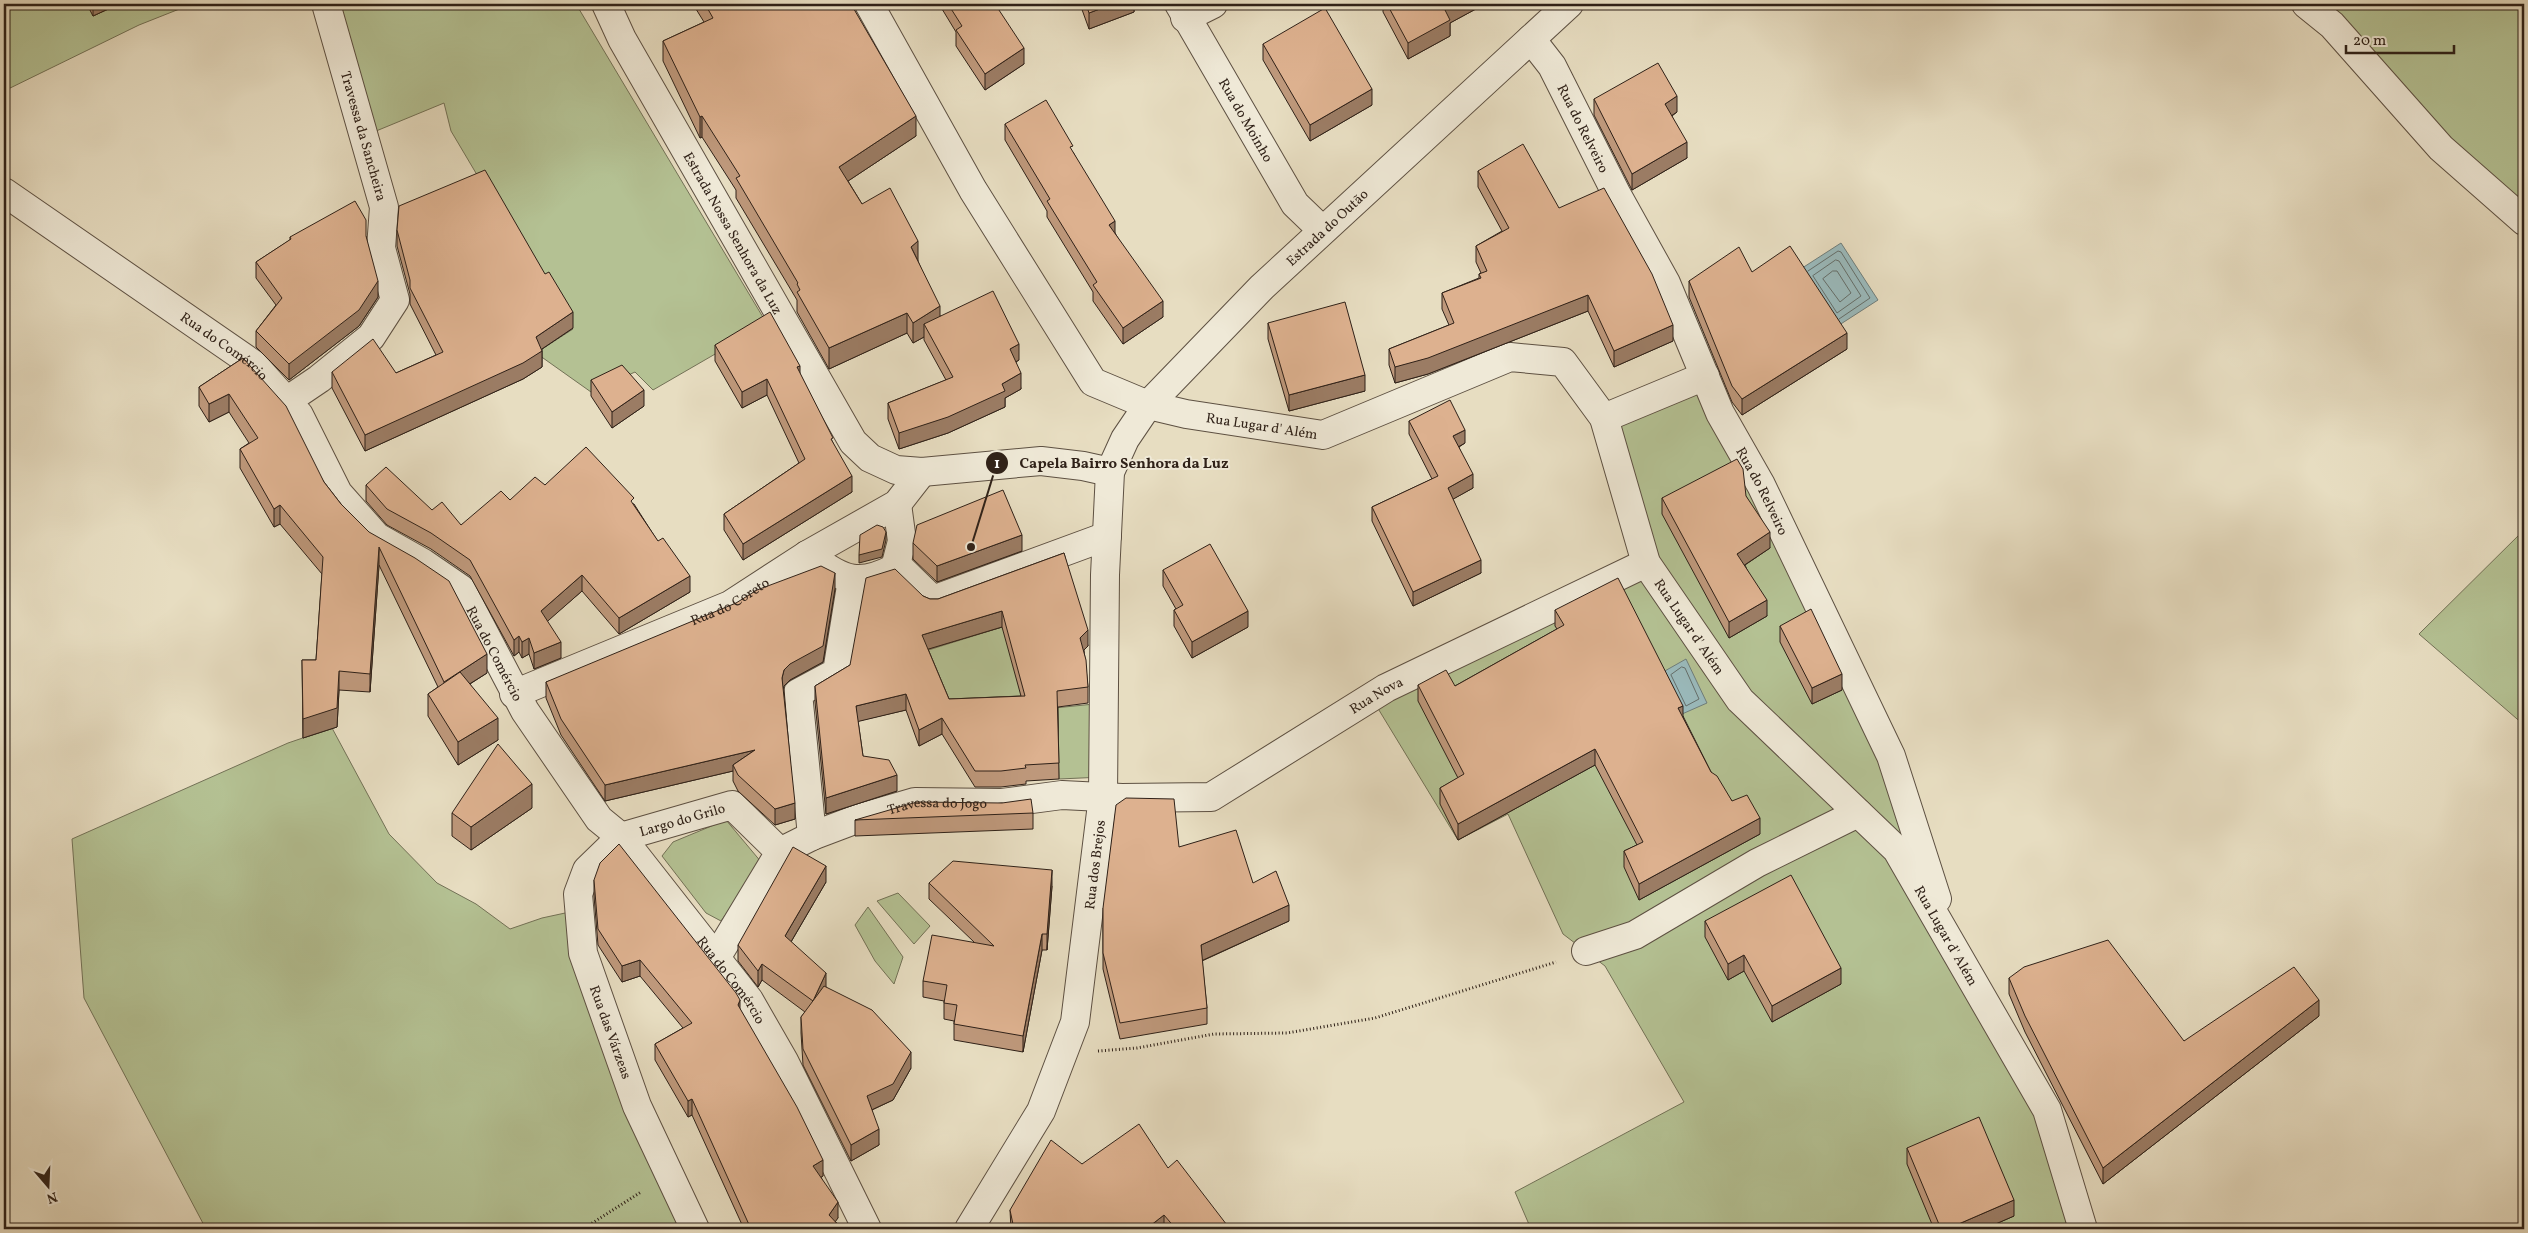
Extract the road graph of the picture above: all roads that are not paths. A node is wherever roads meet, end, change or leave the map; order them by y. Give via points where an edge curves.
1 (326, 4) edge
2 (606, 4) edge
3 (869, 4) edge
4 (1213, 4) edge
5 (1569, 4) edge
6 (2306, 4) edge
7 (1182, 11) edge
8 (1531, 39) junction
9 (4, 192) edge
10 (2524, 220) edge
11 (1322, 230) junction
12 (1705, 376) junction
13 (288, 400) junction
14 (1148, 406) junction
15 (1604, 418) junction
16 (922, 472) junction
17 (1110, 472) junction
18 (897, 504) junction
19 (1107, 536) junction
20 (807, 555) junction
21 (1646, 563) junction
22 (896, 564) junction
23 (852, 580) junction
24 (514, 694) junction
25 (1103, 796) junction
26 (1858, 813) junction
27 (812, 836) junction
28 (621, 837) junction
29 (780, 852) junction
30 (1586, 951) road end
31 (716, 958) junction
32 (1960, 959) junction
33 (695, 1229) edge
34 (867, 1229) edge
35 (969, 1229) edge
36 (2082, 1229) edge

1 - 13 street, Travessa da Sancheira via 384,208 381,248 395,300 371,337
2 - 16 street, Estrada Nossa Senhora da Luz via 627,48 853,442 870,458 896,470
3 - 14 street, Rua Lugar d' Além via 973,190 1093,382
4 - 7 street
5 - 8 street, Estrada do Outão
6 - 10 street via 2332,25 2441,148
7 - 11 street, Rua do Moinho via 1295,204
8 - 11 street, Estrada do Outão
8 - 12 street, Rua do Relveiro via 1552,66 1666,283
9 - 13 street, Rua do Comércio via 253,364
11 - 14 street, Estrada do Outão
12 - 15 street
12 - 32 street, Rua do Relveiro via 1720,413 1761,485 1891,756
13 - 24 street, Rua do Comércio via 299,415 338,493 377,537 461,589
14 - 15 street, Rua Lugar d' Além via 1323,435 1510,357 1564,362
14 - 17 street, Estrada do Outão via 1125,439
15 - 21 street, Rua Lugar d' Além
16 - 17 street, Estrada Nossa Senhora da Luz via 1041,461
16 - 18 street, Rua do Coreto
17 - 19 street, Rua dos Brejos
18 - 20 street, Rua do Coreto
18 - 22 street via 902,541
19 - 22 street via 933,600
19 - 25 street, Rua dos Brejos
20 - 23 street
20 - 24 street, Rua do Coreto via 730,605
21 - 25 street, Rua Nova via 1386,688 1211,797
21 - 26 street, Rua Lugar d' Além via 1740,700
22 - 23 street via 895,568 876,578
23 - 27 street via 837,672 798,693
24 - 28 street, Rua do Comércio via 598,819
25 - 27 street, Travessa do Jogo via 1062,795 1002,803 915,802
25 - 35 street, Rua dos Brejos via 1075,1022 1041,1111
26 - 30 street via 1757,863 1635,935
26 - 32 street, Rua Lugar d' Além via 1897,850
27 - 29 street, Travessa do Jogo
28 - 29 street, Largo do Grilo via 732,805
28 - 31 street, Rua do Comércio
28 - 33 street, Rua das Várzeas via 587,870 578,894 582,953 637,1106
29 - 31 street
31 - 34 street, Rua do Comércio via 749,1000 784,1061
32 - 36 street, Rua Lugar d' Além via 2047,1110

